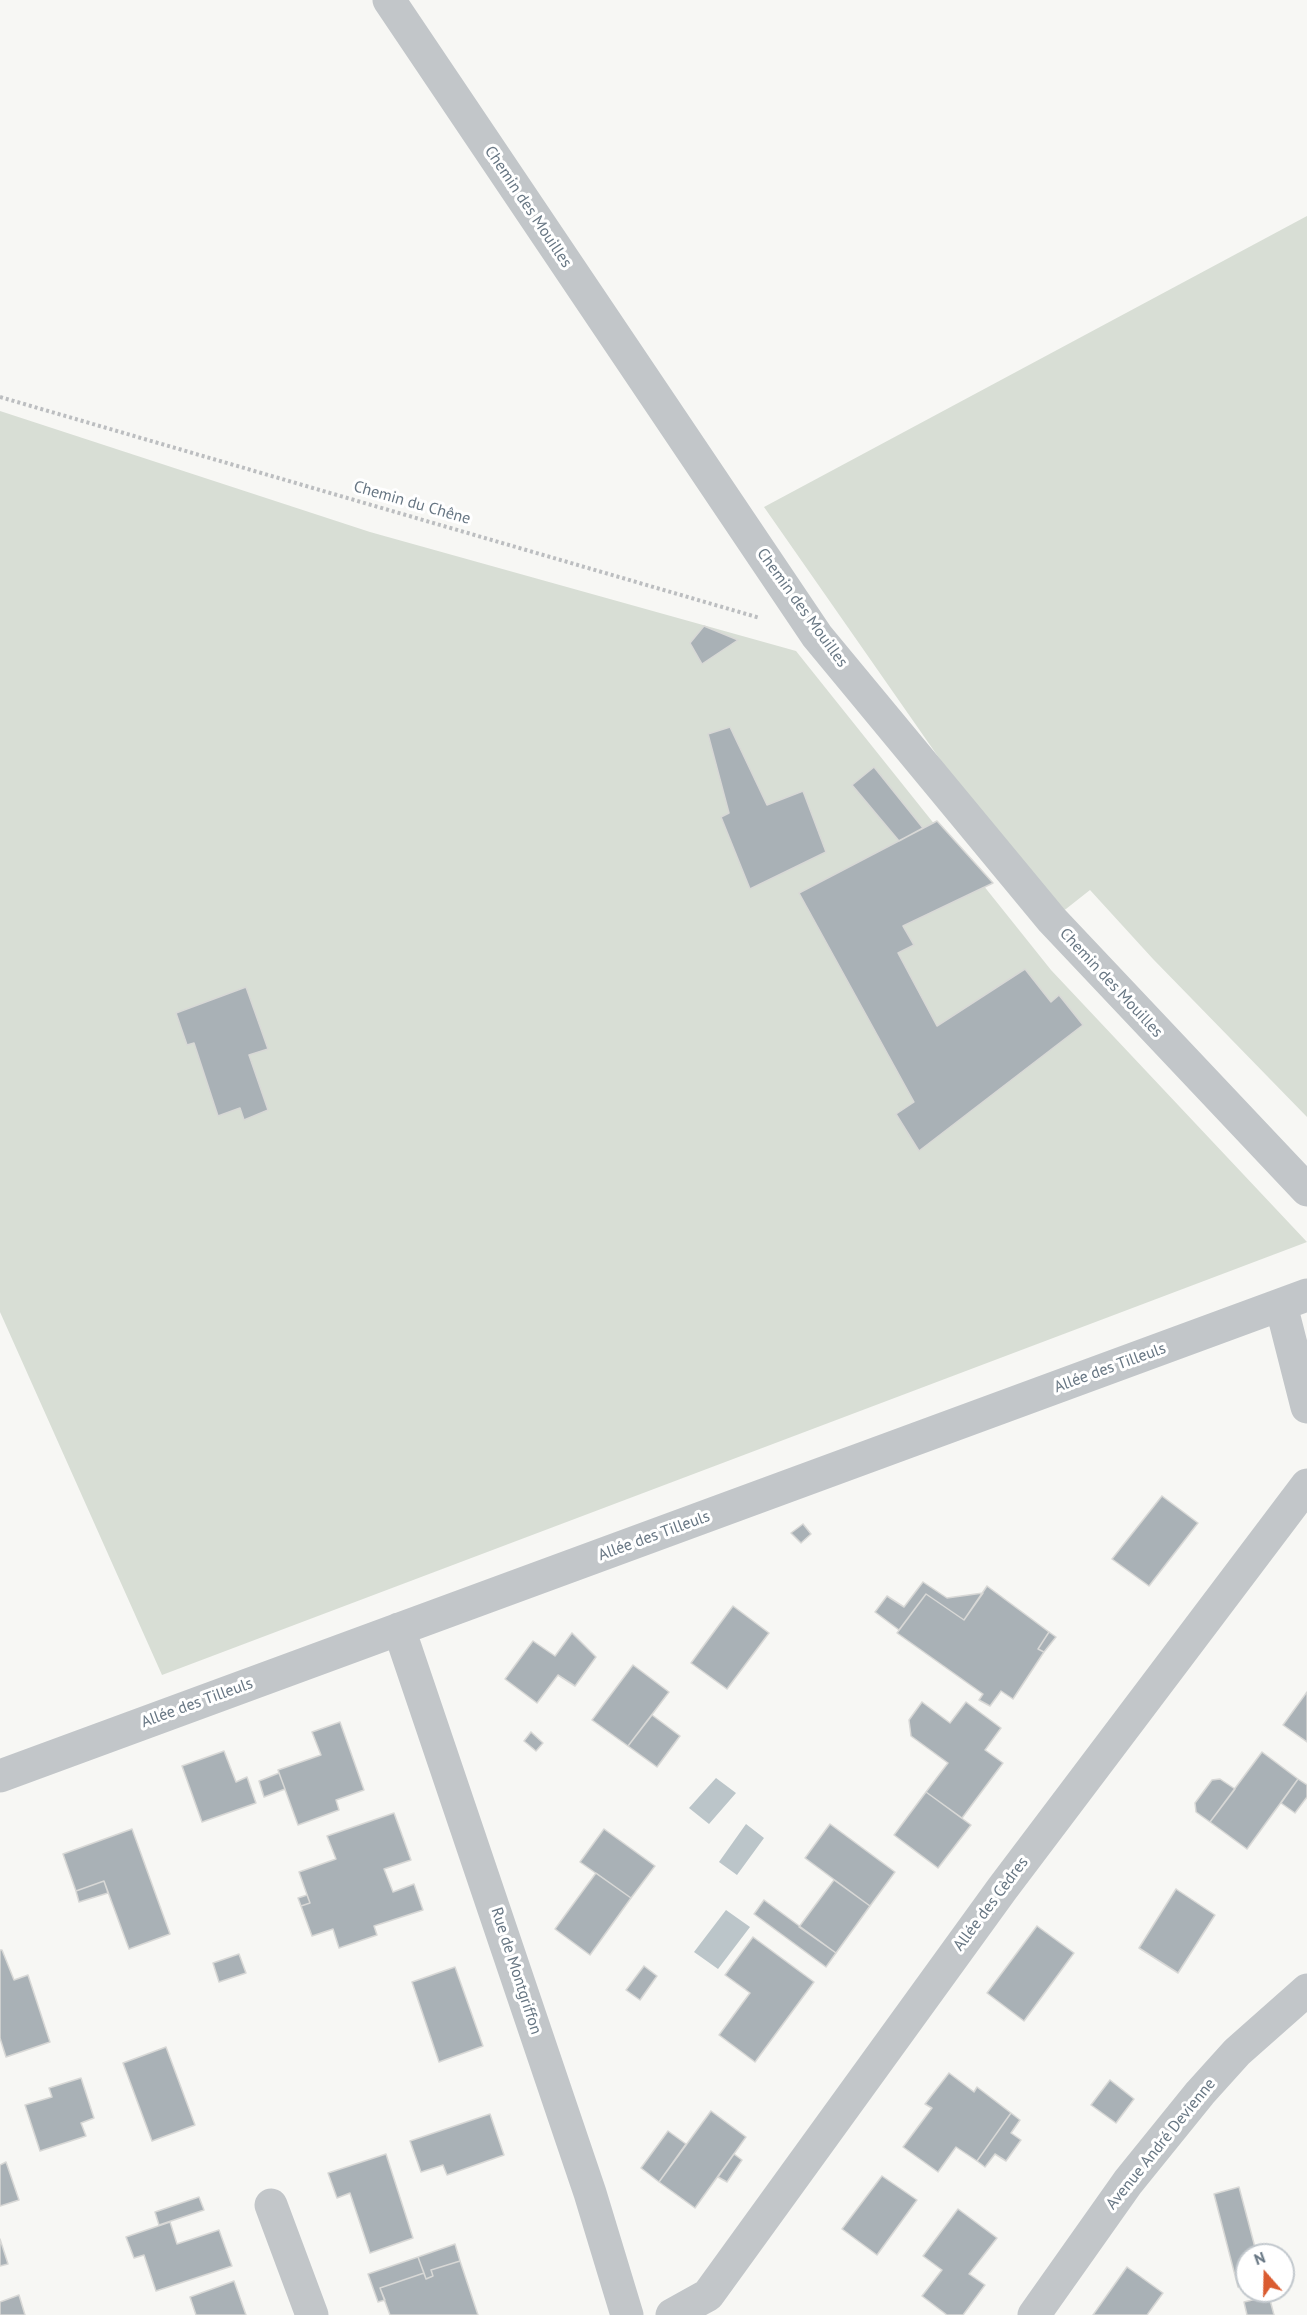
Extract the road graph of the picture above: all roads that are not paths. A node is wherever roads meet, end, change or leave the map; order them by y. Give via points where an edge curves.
1 (388, 0) edge
2 (1307, 1190) edge
3 (1294, 1300) edge
4 (1307, 1407) edge
5 (1307, 1485) edge
6 (399, 1629) junction
7 (0, 1776) edge
8 (1307, 1990) edge
9 (271, 2205) dead end
10 (312, 2315) edge
11 (627, 2315) edge
12 (672, 2315) edge
13 (1034, 2315) edge

1 - 2 street, Chemin des Mouilles via 817,636 1052,920
3 - 4 street
3 - 6 street, Allée des Tilleuls
5 - 12 street, Allée des Cèdres via 987,1908 708,2295
6 - 7 street, Allée des Tilleuls
6 - 11 street, Rue de Montgriffon via 579,2159
8 - 13 street, Avenue André Devienne via 1237,2052 1200,2093 1128,2182
9 - 10 street

